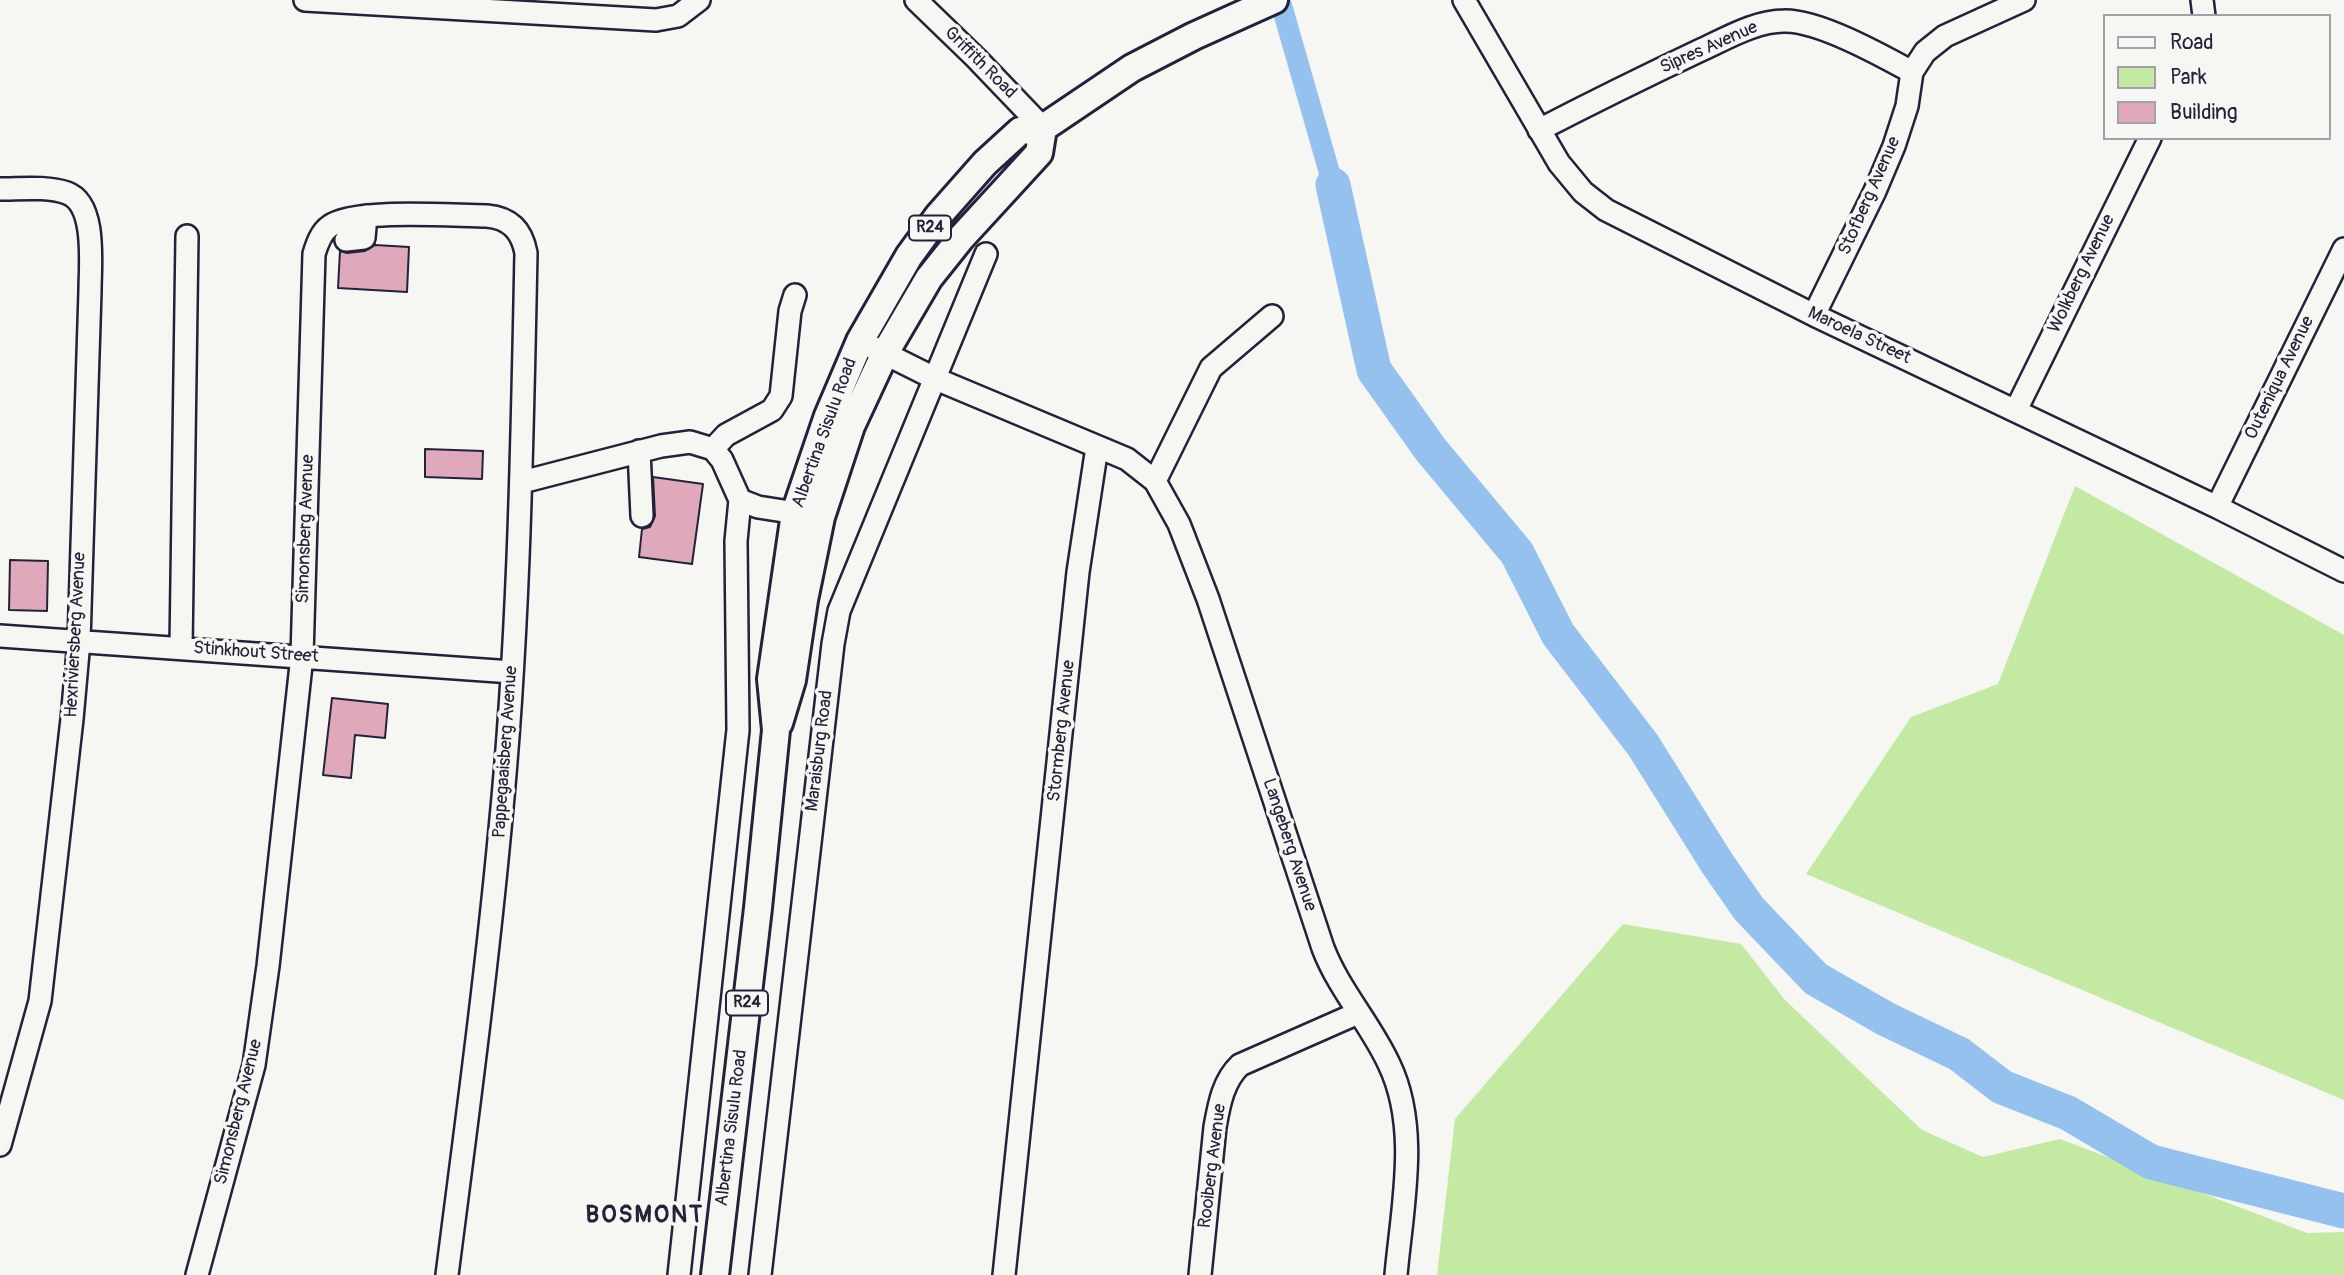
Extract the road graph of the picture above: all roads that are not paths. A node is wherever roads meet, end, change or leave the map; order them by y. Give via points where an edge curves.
1 (305, 0) edge
2 (699, 0) edge
3 (916, 0) edge
4 (1464, 0) edge
5 (2024, 0) edge
6 (1268, 3) edge
7 (1912, 72) junction
8 (1043, 128) junction
9 (1539, 130) junction
10 (2149, 140) edge
11 (0, 189) edge
12 (366, 216) junction
13 (187, 236) dead end
14 (346, 240) dead end
15 (2344, 249) edge
16 (986, 254) dead end
17 (795, 295) dead end
18 (1814, 315) junction
19 (1272, 316) dead end
20 (860, 341) junction
21 (885, 353) junction
22 (936, 379) junction
23 (2015, 410) junction
24 (1097, 447) junction
25 (713, 449) junction
26 (639, 451) junction
27 (1155, 481) junction
28 (522, 482) junction
29 (740, 500) junction
30 (2217, 507) junction
31 (795, 513) junction
32 (642, 516) dead end
33 (821, 517) junction
34 (2344, 571) edge
35 (0, 636) edge
36 (79, 641) junction
37 (181, 648) junction
38 (302, 656) junction
39 (512, 672) junction
40 (776, 730) junction
41 (1358, 1013) junction
42 (0, 1145) edge
43 (197, 1275) edge
44 (447, 1275) edge
45 (679, 1275) edge
46 (715, 1275) edge
47 (760, 1275) edge
48 (1004, 1275) edge
49 (1200, 1275) edge
50 (1396, 1275) edge

1 - 2 street via 656,20 678,16
3 - 8 street, Griffith Road
4 - 9 street, Maroela Street
5 - 7 street via 1945,36 1925,52
6 - 8 main road, Albertina Sisulu Road / R24 via 1132,68
7 - 9 street, Sipres Avenue via 1863,46 1803,23 1775,22 1667,66
7 - 18 street, Stofberg Avenue via 1894,146
8 - 20 main road, Albertina Sisulu Road / R24 via 1020,131 939,215 909,256
8 - 21 main road, Albertina Sisulu Road / R24 via 1040,153 929,278
9 - 18 street, Maroela Street via 1559,163 1593,202
10 - 23 street, Wolkberg Avenue
11 - 36 street, Hexriviersberg Avenue via 67,193 86,215 89,232
12 - 14 street via 364,238
12 - 28 street, Simonsberg Avenue via 495,217 519,232 526,253
12 - 38 street, Simonsberg Avenue via 328,226 314,254
13 - 37 street
15 - 30 street, Outeniqua Avenue
16 - 22 street, Maraisburg Road
17 - 25 street via 781,396 772,410 726,435
18 - 23 street, Maroela Street
19 - 27 street via 1211,368
20 - 21 street
20 - 31 main road, Albertina Sisulu Road / R24
21 - 22 street
21 - 33 main road, Albertina Sisulu Road / R24 via 851,426
22 - 24 street
22 - 47 street, Maraisburg Road via 835,628
23 - 30 street, Maroela Street
24 - 27 street, Langeberg Avenue via 1127,459
24 - 48 street, Stormberg Avenue via 1078,572
25 - 26 street via 682,442
25 - 29 street
26 - 28 street
26 - 32 street
27 - 41 street, Langeberg Avenue via 1179,524 1208,599 1331,970
28 - 39 street, Pappegaaisberg Avenue
29 - 31 street
29 - 45 street via 736,541 738,730
30 - 34 street, Maroela Street
31 - 33 street
31 - 40 main road, Albertina Sisulu Road / R24 via 771,679
33 - 40 main road, Albertina Sisulu Road / R24 via 792,680
35 - 36 street, Stinkhout Street
36 - 37 street, Stinkhout Street
36 - 42 street, Hexriviersberg Avenue via 40,1001
37 - 38 street, Stinkhout Street
38 - 39 street, Stinkhout Street
38 - 43 street, Simonsberg Avenue via 254,1065
39 - 44 street, Pappegaaisberg Avenue via 500,829
40 - 46 main road, Albertina Sisulu Road / R24
41 - 49 street, Rooiberg Avenue via 1240,1065 1232,1073 1215,1126
41 - 50 street, Langeberg Avenue via 1389,1063 1402,1108 1407,1152

